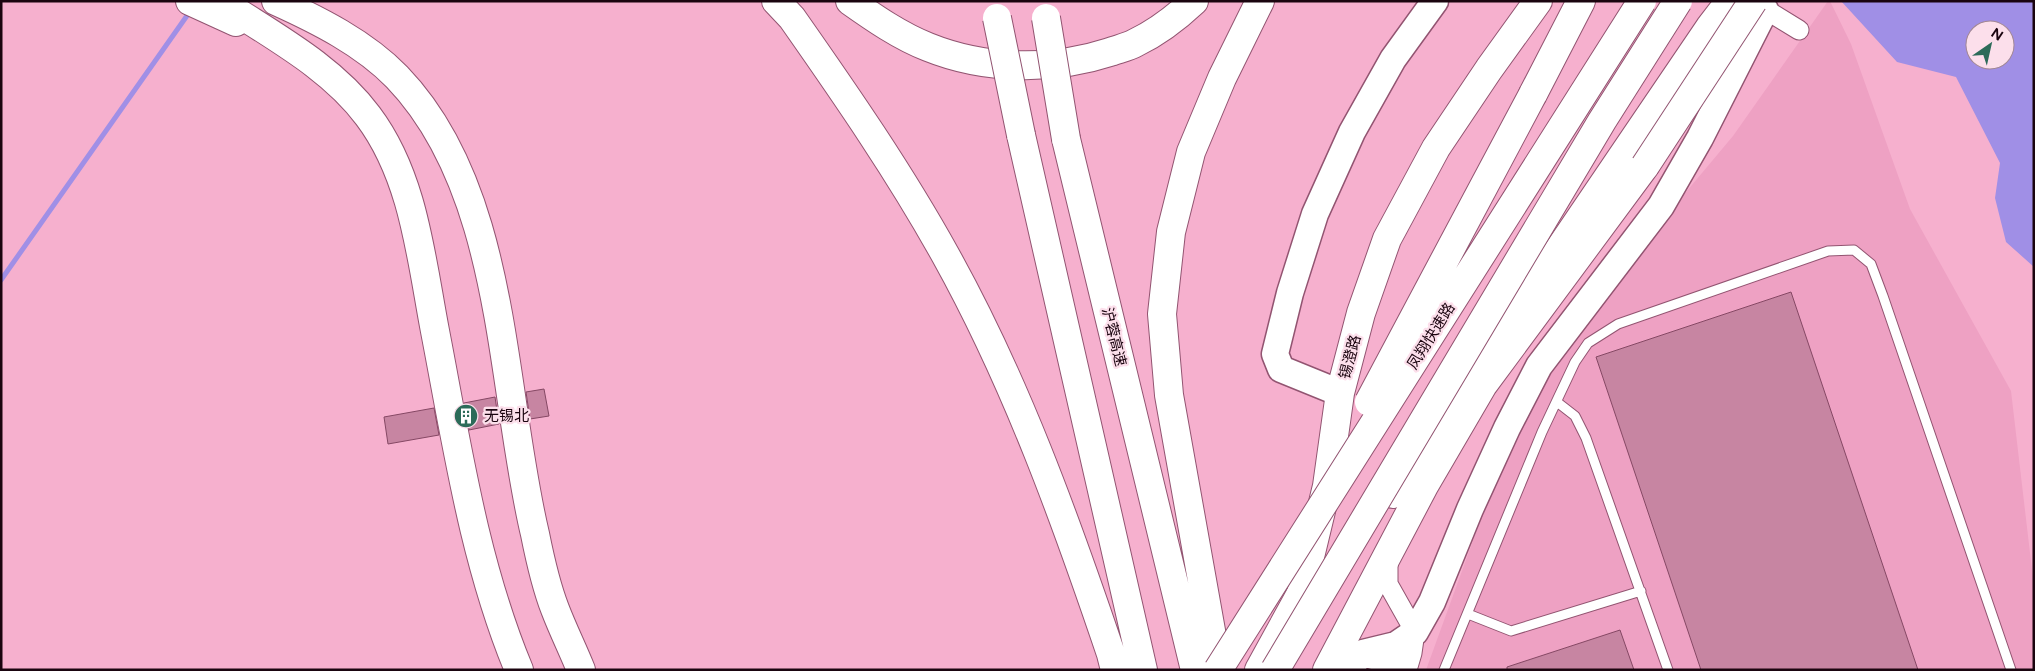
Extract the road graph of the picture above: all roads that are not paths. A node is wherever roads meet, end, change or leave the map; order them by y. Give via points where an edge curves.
1 (190, 1) edge
2 (220, 1) edge
3 (276, 1) edge
4 (776, 1) edge
5 (850, 1) edge
6 (1194, 1) edge
7 (1260, 1) edge
8 (1435, 1) edge
9 (1538, 1) edge
10 (1581, 1) edge
11 (1642, 1) edge
12 (1678, 1) edge
13 (1730, 1) edge
14 (1757, 4) edge
15 (995, 9) edge
16 (1045, 10) edge
17 (1799, 30) dead end
18 (289, 47) junction
19 (1340, 393) junction
20 (1557, 402) junction
21 (1388, 554) junction
22 (1304, 588) junction
23 (1641, 591) junction
24 (1263, 599) junction
25 (1468, 614) junction
26 (501, 627) junction
27 (1415, 632) junction
28 (1294, 640) junction
29 (1355, 661) edge
30 (1212, 668) edge
31 (519, 670) edge
32 (538, 670) edge
33 (581, 670) edge
34 (1115, 670) edge
35 (1143, 670) edge
36 (1259, 670) edge
37 (1277, 670) edge
38 (1327, 670) edge
39 (1394, 670) edge
40 (1407, 670) edge
41 (1444, 670) edge
42 (1668, 670) edge
43 (2011, 670) edge

1 - 18 main road
2 - 18 main road
3 - 33 main road via 311,17 355,44 396,77 427,115 454,160 474,210 487,261 534,533 554,608
4 - 34 main road via 792,18 872,132 947,256 1011,387 1066,520
5 - 6 main road via 882,24 928,47 978,62 1034,66 1085,60 1135,44
7 - 30 main road via 1222,78 1191,152 1172,232 1162,314 1169,396
8 - 19 main road via 1392,59 1352,132 1315,214 1275,354 1281,369
9 - 19 main road, 锡澄路 via 1436,148 1387,239 1361,313
10 - 24 main road, bridge
11 - 24 main road, 凤翔快速路, bridge
12 - 28 main road, bridge via 1602,121
13 - 28 main road, bridge
14 - 17 street
14 - 21 main road, bridge via 1645,166 1483,384
14 - 27 main road via 1700,138 1661,206 1540,366 1507,428 1432,602
15 - 35 main road, bridge
16 - 30 main road, 沪蓉高速, bridge via 1066,139
18 - 26 main road via 347,91 369,117 398,170 418,241 480,555
19 - 22 main road, 锡澄路 via 1327,486
20 - 23 lane via 1575,416 1586,438
20 - 25 lane
20 - 43 lane via 1575,362 1588,343 1618,324 1828,251 1854,250 1871,264 1883,296
21 - 27 street via 1388,584
21 - 38 main road
22 - 36 main road
22 - 37 main road, 锡澄路
23 - 25 lane via 1511,631
23 - 42 lane
24 - 30 main road, 凤翔快速路, bridge
25 - 41 lane
26 - 31 main road
26 - 32 main road
27 - 29 main road via 1396,645
27 - 40 street
28 - 37 main road, bridge
29 - 39 main road via 1390,661

